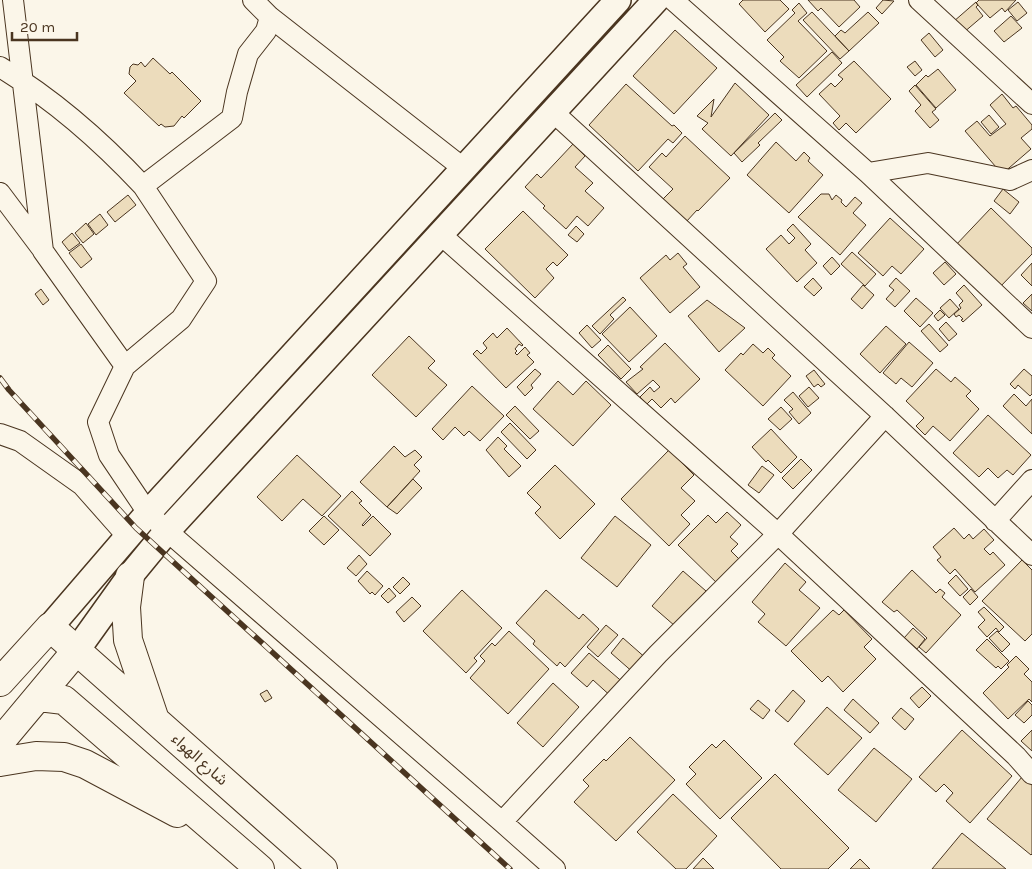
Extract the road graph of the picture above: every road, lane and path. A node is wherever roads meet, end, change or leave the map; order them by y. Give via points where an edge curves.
1 (13, 0) edge
2 (253, 0) edge
3 (618, 0) edge
4 (656, 0) edge
5 (672, 0) edge
6 (919, 0) edge
7 (270, 17) junction
8 (0, 68) edge
9 (21, 80) junction
10 (1032, 104) edge
11 (552, 111) junction
12 (463, 168) junction
13 (1032, 170) edge
14 (868, 173) junction
15 (143, 186) junction
16 (0, 192) edge
17 (440, 234) junction
18 (42, 251) junction
19 (1032, 328) edge
20 (125, 366) junction
21 (885, 416) junction
22 (0, 434) edge
23 (1032, 480) edge
24 (148, 513) junction
25 (995, 521) junction
26 (167, 531) junction
27 (778, 534) junction
28 (128, 537) junction
29 (1032, 555) edge
30 (130, 576) junction
31 (50, 627) junction
32 (77, 650) junction
33 (8, 673) edge
34 (39, 697) junction
35 (154, 718) junction
36 (0, 742) edge
37 (0, 762) edge
38 (1032, 774) edge
39 (502, 822) junction
40 (219, 835) junction
41 (260, 869) edge
42 (323, 869) edge
43 (555, 869) edge

1 - 9 street
2 - 7 street
3 - 12 street
4 - 11 street
5 - 14 street
6 - 10 street
7 - 12 street
7 - 15 street via 266,31 248,54 232,118
8 - 9 street
9 - 15 street via 70,117
9 - 18 street
11 - 17 street
11 - 21 street
12 - 24 street
13 - 14 street via 1010,180 928,164
14 - 19 street
15 - 20 street via 206,282 181,319
16 - 18 street
17 - 26 street
17 - 27 street
18 - 20 street
20 - 24 street via 98,422 109,455
21 - 25 street
21 - 27 street
22 - 28 street via 20,442 82,485
23 - 25 street
24 - 26 street
24 - 28 street
25 - 29 street
26 - 30 street
26 - 39 street
27 - 38 street
27 - 39 street via 658,654
28 - 31 street
30 - 32 street
30 - 35 highway via 126,607 128,640
31 - 32 highway, شارع الهواء
31 - 33 highway
32 - 34 highway
32 - 35 highway, شارع الهواء
33 - 34 highway
34 - 36 highway
34 - 40 highway via 64,700
35 - 42 highway, شارع الهواء
37 - 40 highway via 36,756 64,757 85,764
39 - 43 street
40 - 41 highway

